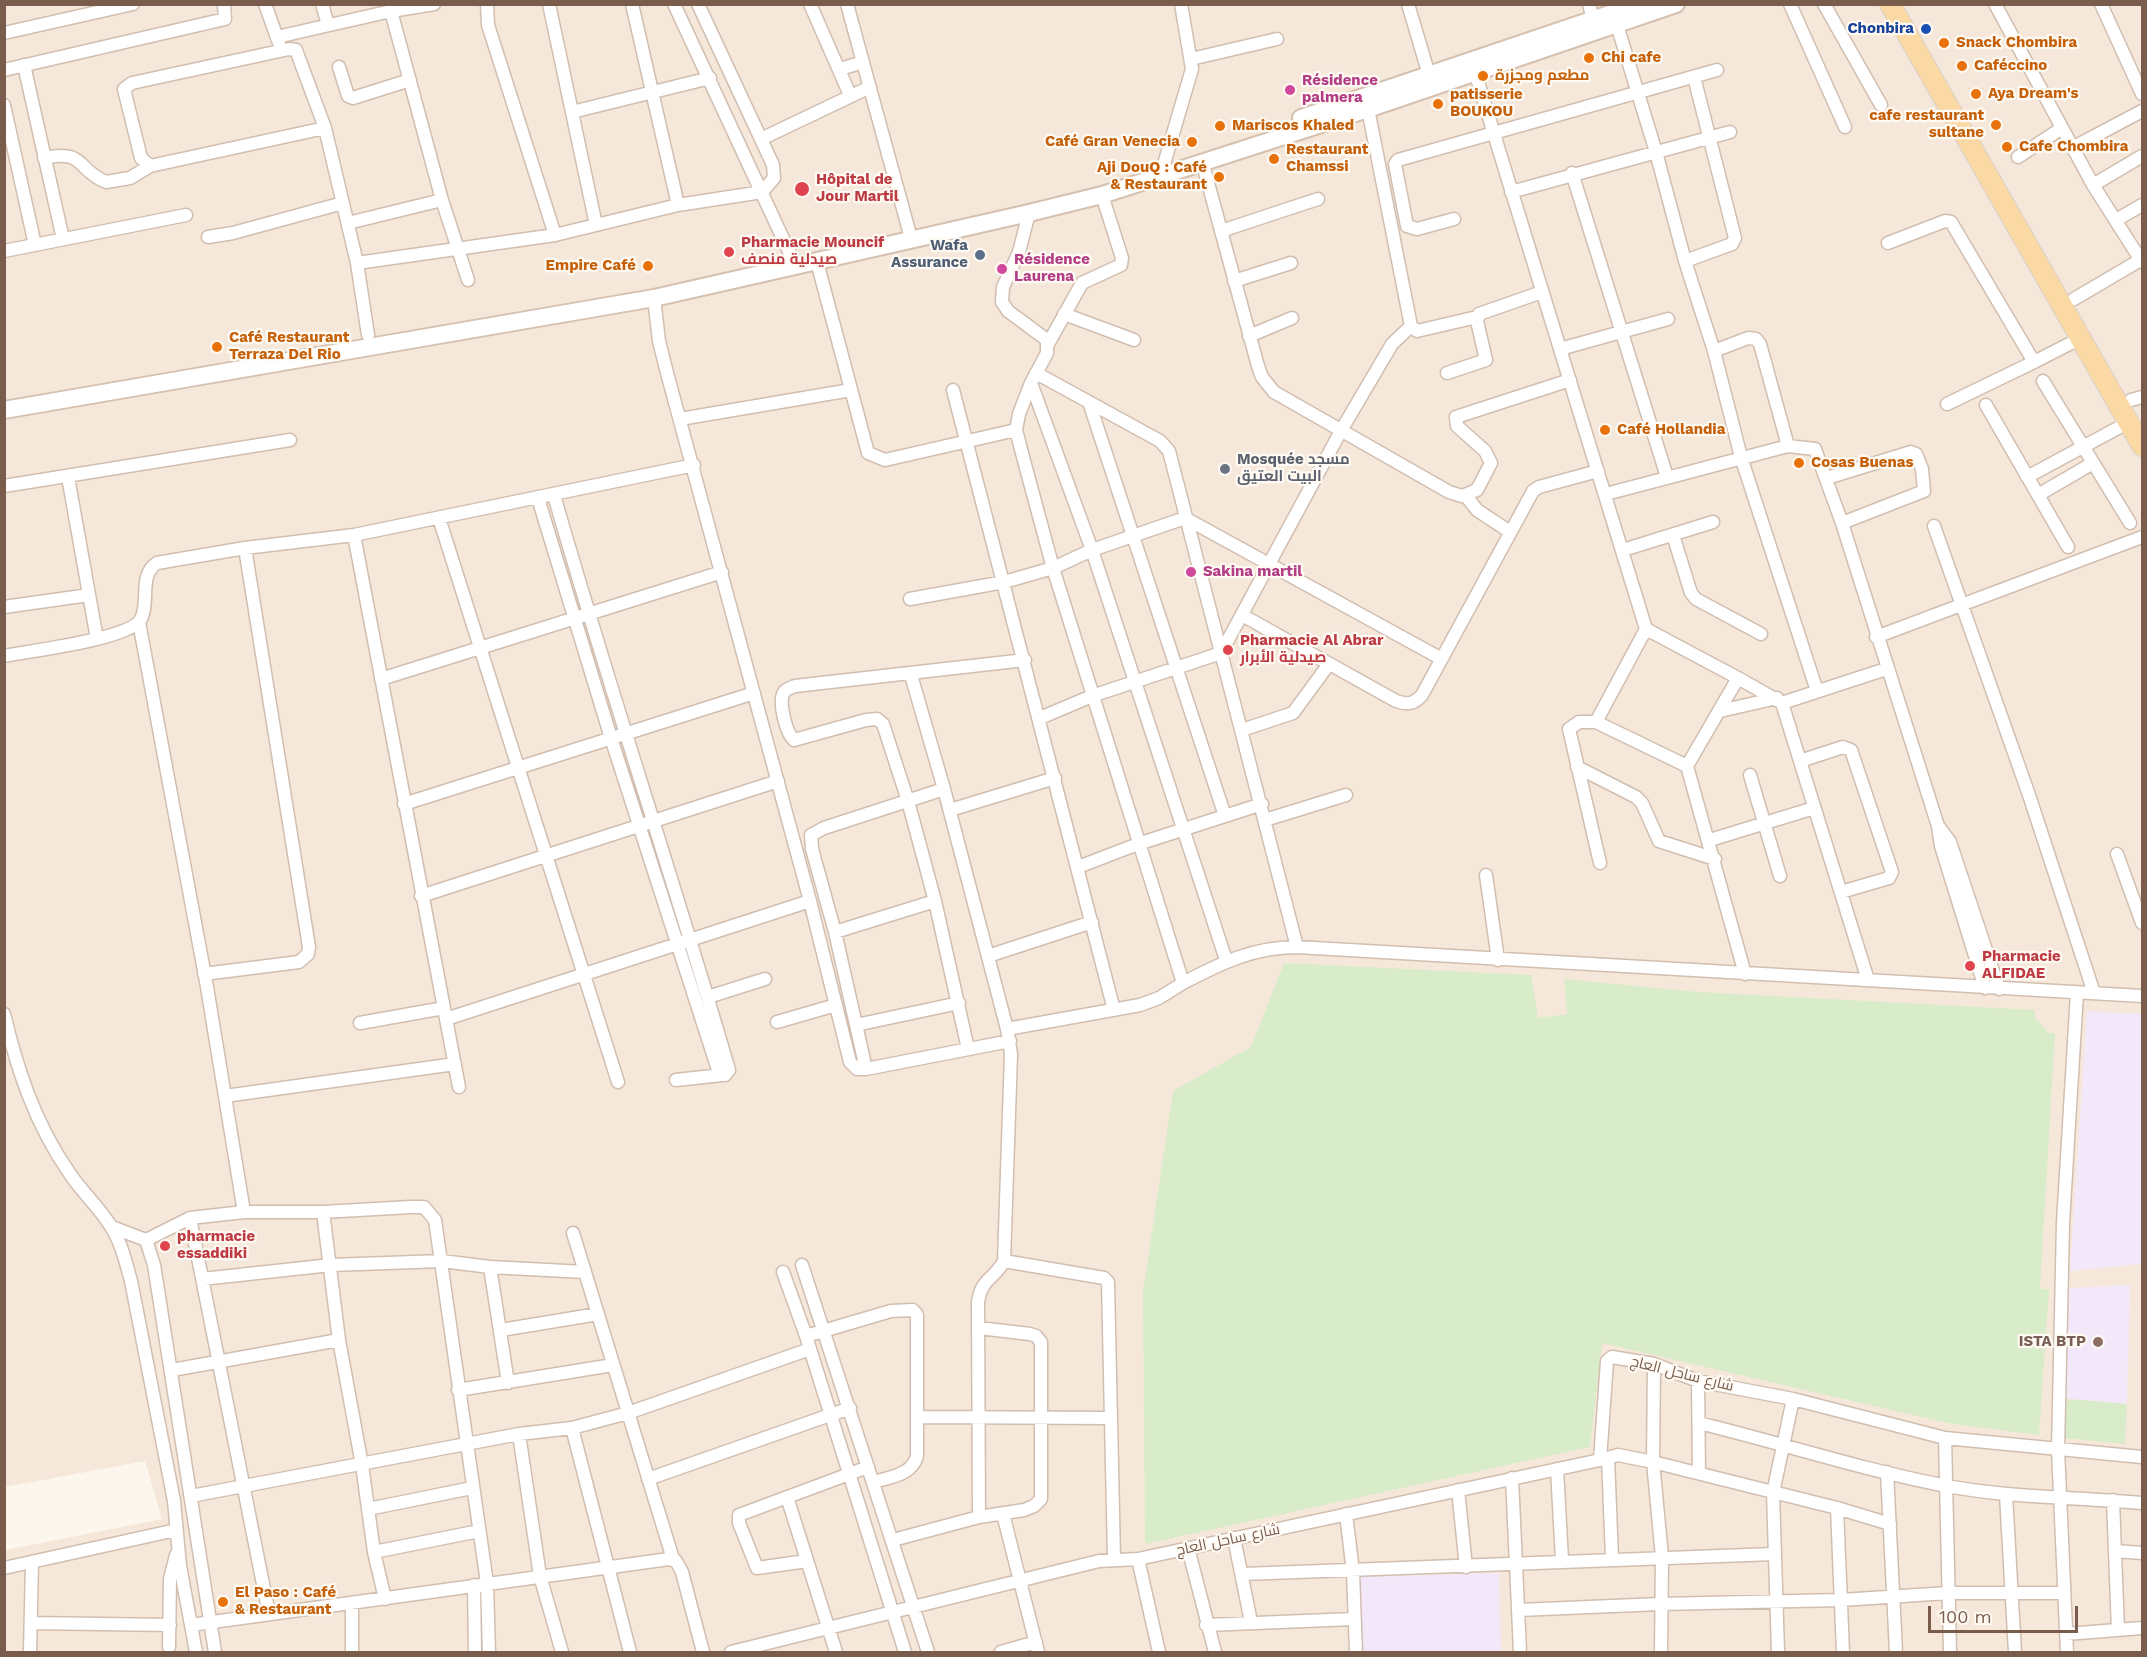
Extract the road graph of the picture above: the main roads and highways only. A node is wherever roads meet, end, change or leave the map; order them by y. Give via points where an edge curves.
1 (1890, 4) edge
2 (1902, 4) edge
3 (2137, 399) edge
4 (2136, 421) edge
5 (2142, 446) edge

1 - 4 main road via 2081,338
2 - 3 main road via 2074,299
3 - 4 main road
4 - 5 main road

